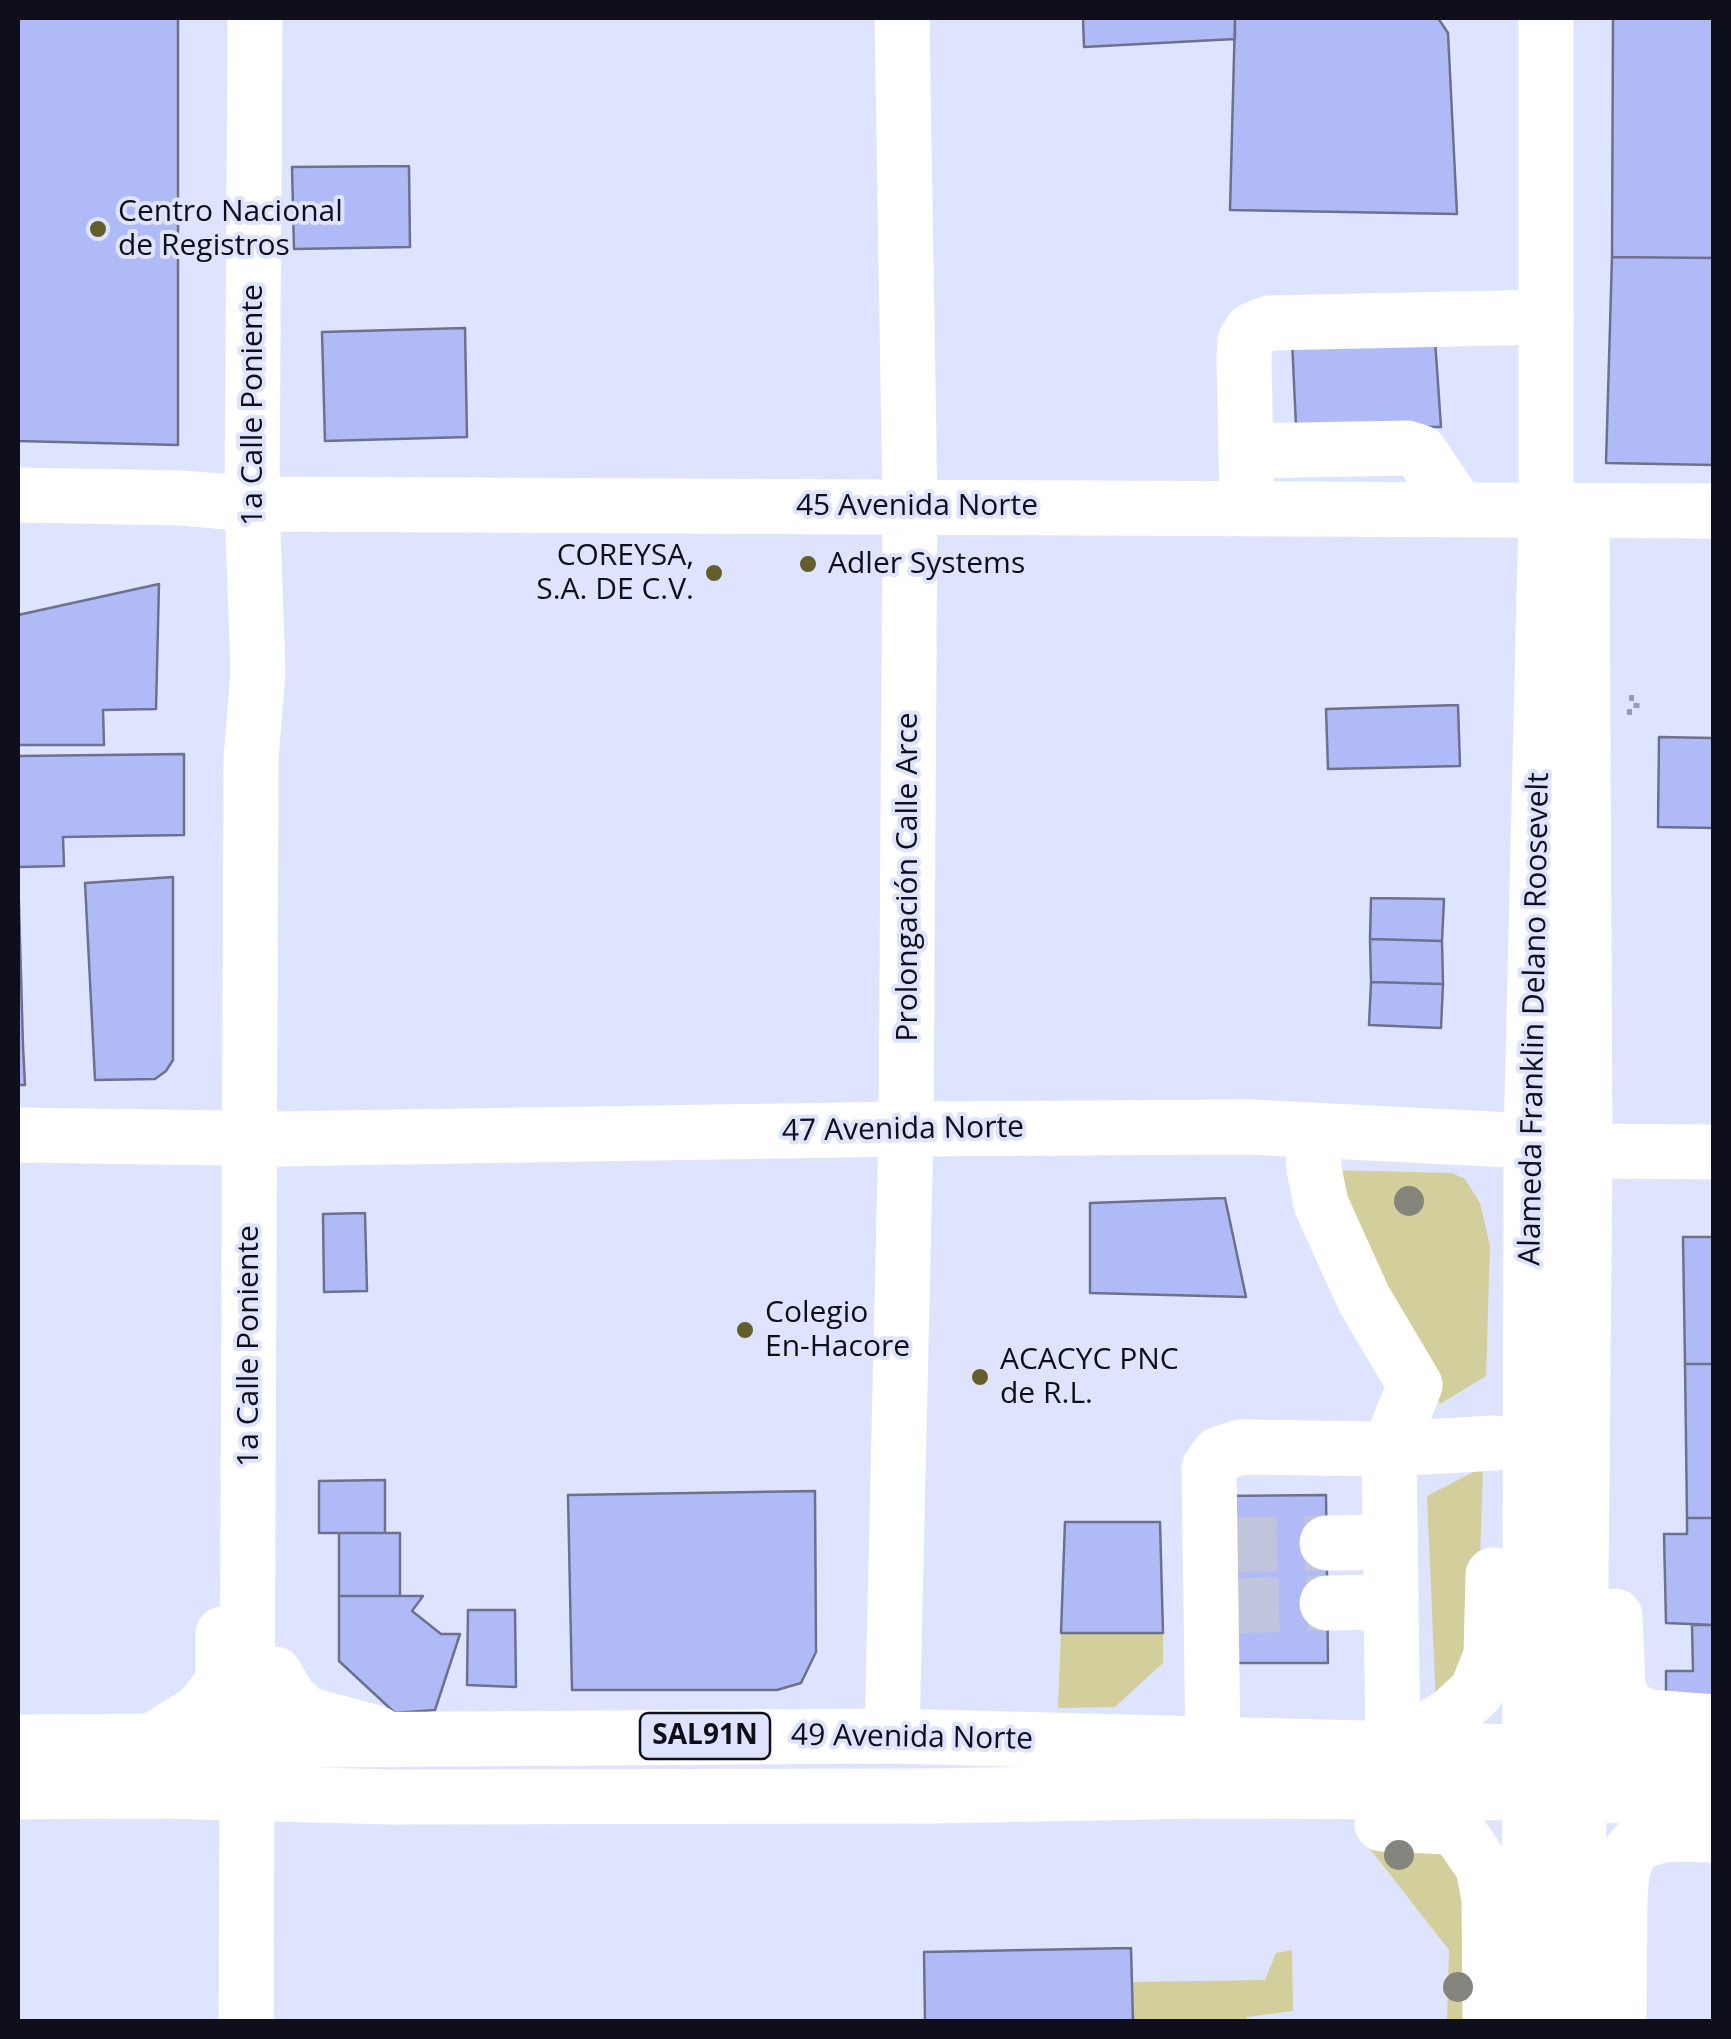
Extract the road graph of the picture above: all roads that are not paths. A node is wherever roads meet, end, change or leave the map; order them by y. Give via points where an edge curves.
1 (255, 18) edge
2 (902, 18) edge
3 (1546, 18) edge
4 (1582, 18) edge
5 (1546, 317) junction
6 (1246, 451) junction
7 (18, 494) edge
8 (252, 504) junction
9 (910, 506) junction
10 (1248, 508) junction
11 (1459, 510) junction
12 (1564, 510) junction
13 (1714, 511) edge
14 (258, 672) junction
15 (906, 1129) junction
16 (1313, 1130) junction
17 (18, 1135) edge
18 (249, 1138) junction
19 (1531, 1141) junction
20 (1585, 1151) junction
21 (1714, 1152) edge
22 (1496, 1443) junction
23 (1390, 1449) junction
24 (1390, 1542) junction
25 (1327, 1543) tunnel mouth
26 (1390, 1602) junction
27 (1327, 1603) tunnel mouth
28 (249, 1678) junction
29 (1714, 1722) edge
30 (1392, 1727) junction
31 (892, 1736) junction
32 (394, 1738) junction
33 (18, 1742) edge
34 (1714, 1756) edge
35 (156, 1765) junction
36 (1210, 1768) junction
37 (1505, 1771) junction
38 (1602, 1774) junction
39 (18, 1792) edge
40 (393, 1796) junction
41 (1714, 1800) edge
42 (1714, 1835) edge
43 (247, 1840) junction
44 (222, 2022) edge
45 (246, 2022) edge
46 (271, 2022) edge
47 (1490, 2022) edge
48 (1528, 2022) edge
49 (1577, 2022) edge
50 (1619, 2022) edge

1 - 8 main road, 1a Calle Poniente
2 - 9 main road, Prolongación Calle Arce
3 - 5 main road, Alameda Franklin Delano Roosevelt
4 - 12 main road, Alameda Franklin Delano Roosevelt
5 - 6 main road via 1270,323 1252,330 1245,341
5 - 12 main road, Alameda Franklin Delano Roosevelt
6 - 10 main road
6 - 11 main road via 1407,448 1420,452
7 - 8 main road, 45 Avenida Norte
8 - 9 main road, 45 Avenida Norte
8 - 14 main road, 1a Calle Poniente
9 - 10 main road, 45 Avenida Norte
9 - 15 main road, Prolongación Calle Arce
10 - 11 main road, 45 Avenida Norte
11 - 12 main road, 45 Avenida Norte
12 - 13 main road, 45 Avenida Norte
12 - 19 main road, Alameda Franklin Delano Roosevelt
12 - 20 main road, Alameda Franklin Delano Roosevelt
14 - 18 main road, 1a Calle Poniente via 275,760
14 - 45 main road, 1a Calle Poniente via 251,760
15 - 16 main road, 47 Avenida Norte
15 - 18 main road, 47 Avenida Norte
15 - 31 main road, Prolongación Calle Arce
16 - 19 main road, 47 Avenida Norte
16 - 23 main road via 1321,1204 1364,1299 1416,1385
17 - 18 main road, 47 Avenida Norte
18 - 28 main road, 1a Calle Poniente
19 - 22 main road via 1500,1258
19 - 48 main road, Alameda Franklin Delano Roosevelt
20 - 21 main road
20 - 29 main road via 1616,1260 1618,1687 1628,1708 1648,1717
20 - 49 main road, Alameda Franklin Delano Roosevelt
22 - 23 main road
22 - 30 main road via 1487,1671 1466,1703
23 - 24 main road
23 - 36 main road via 1240,1447 1225,1450 1209,1468 1217,1606
24 - 25 main road
24 - 26 main road
26 - 27 main road
26 - 30 main road
28 - 32 main road via 306,1714
28 - 35 main road via 200,1711
30 - 36 main road, 49 Avenida Norte / SAL91N
30 - 37 main road, 49 Avenida Norte / SAL91N
31 - 32 main road, 49 Avenida Norte / SAL91N
31 - 36 main road, 49 Avenida Norte / SAL91N
32 - 35 main road, 49 Avenida Norte / SAL91N
33 - 35 main road, 49 Avenida Norte / SAL91N
34 - 38 main road, SAL91N
35 - 39 main road, 49 Avenida Norte / SAL91N
35 - 40 main road, 49 Avenida Norte / SAL91N
35 - 43 main road via 183,1794
36 - 37 main road, 49 Avenida Norte / SAL91N
36 - 40 main road, 49 Avenida Norte / SAL91N via 933,1796
36 - 47 main road via 1263,1822 1436,1824 1461,1836 1487,1878
37 - 38 main road, SAL91N
38 - 41 main road, SAL91N
40 - 43 main road via 311,1804
42 - 50 main road via 1655,1837 1628,1855 1620,1897
43 - 44 main road
43 - 46 main road

